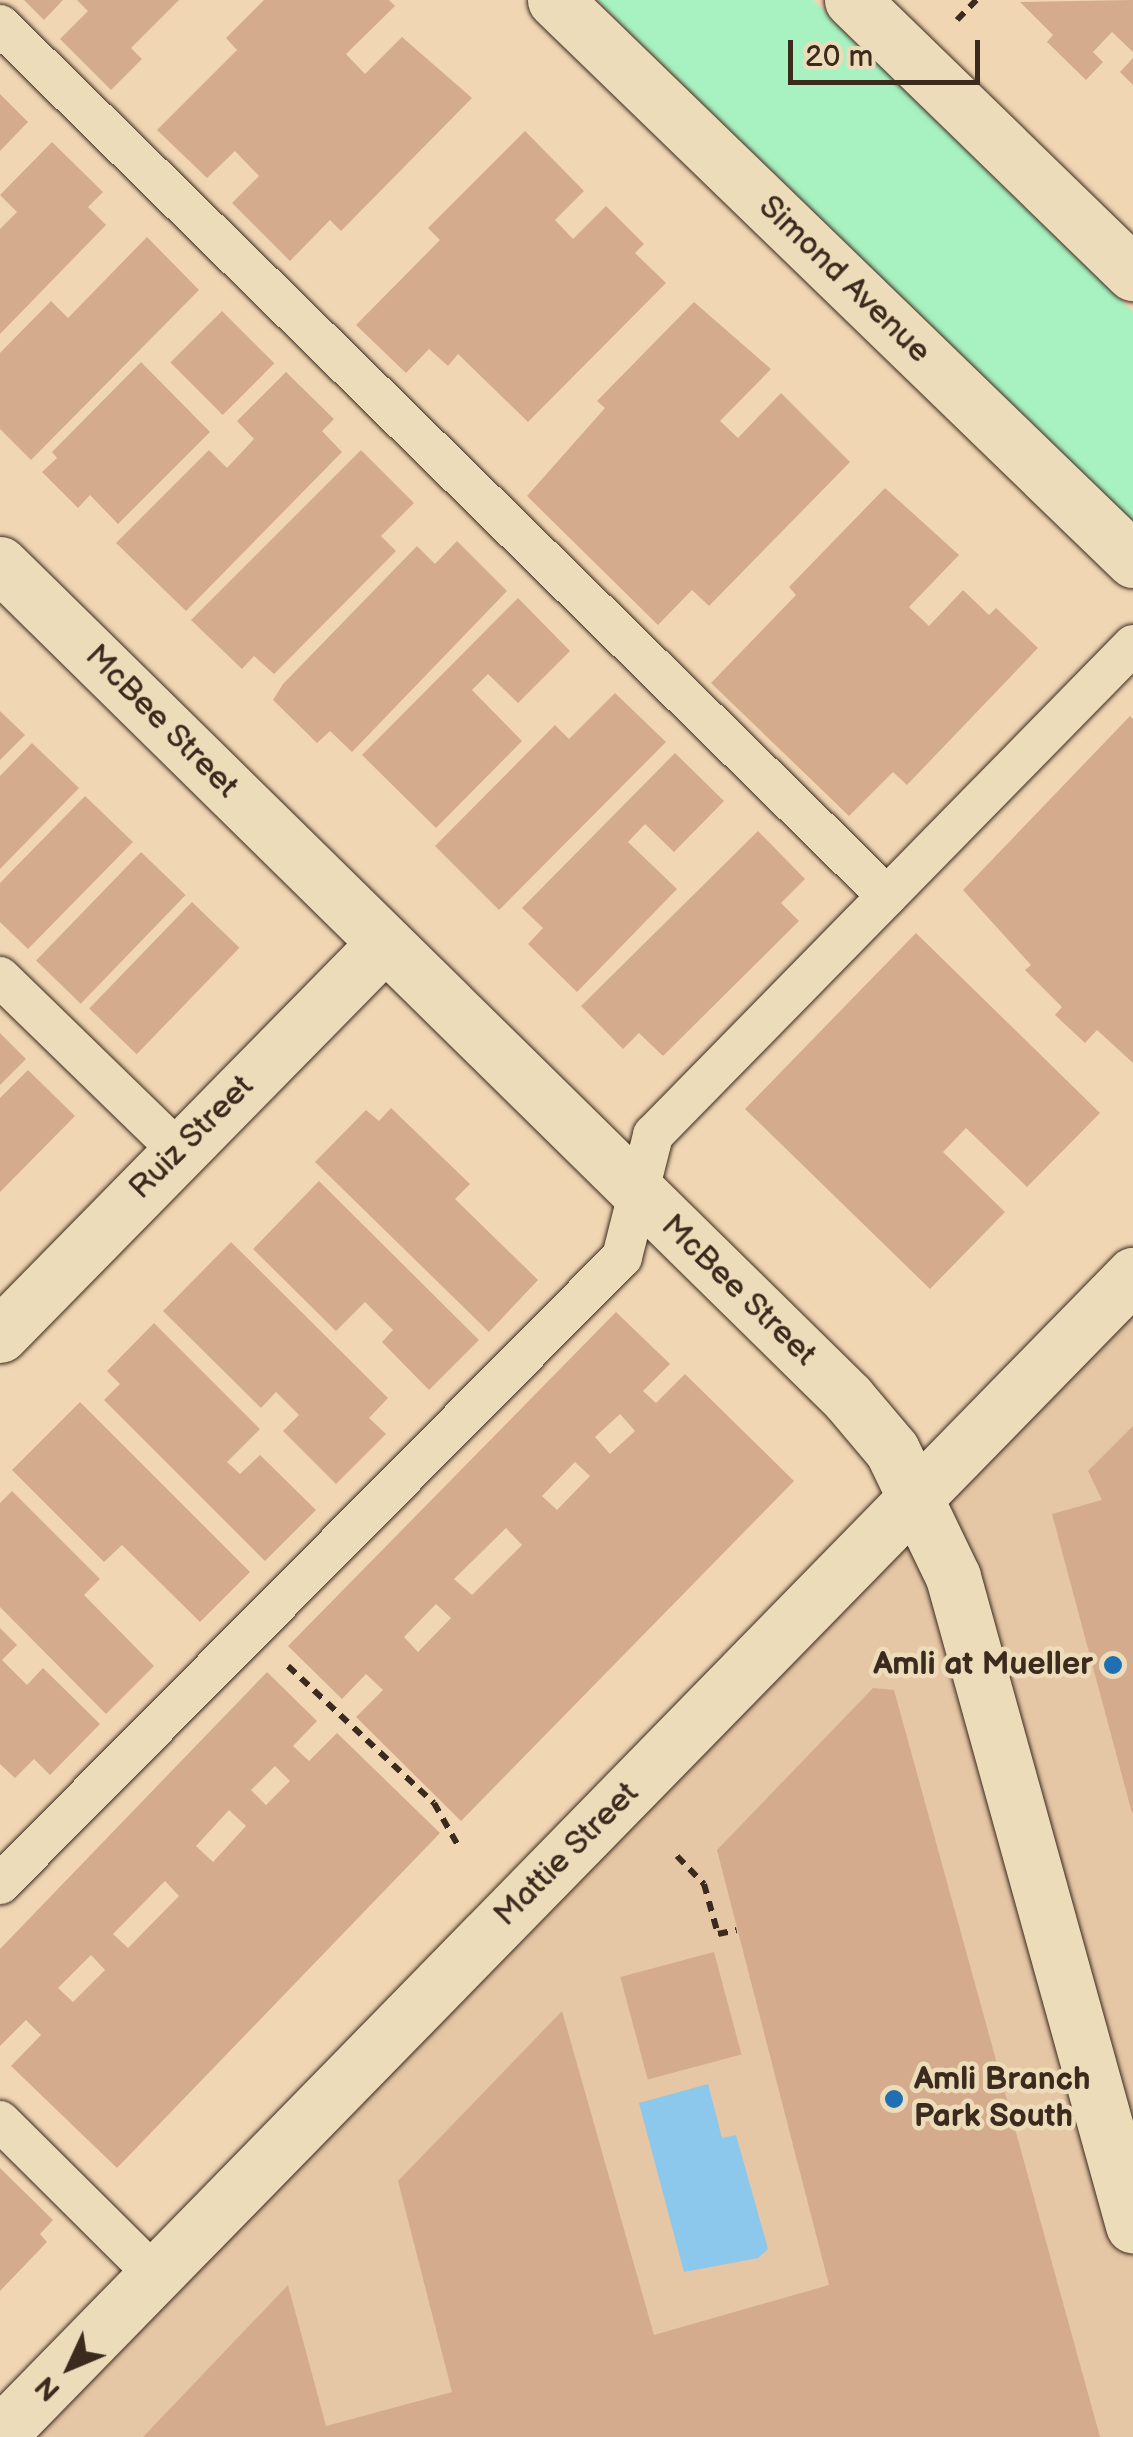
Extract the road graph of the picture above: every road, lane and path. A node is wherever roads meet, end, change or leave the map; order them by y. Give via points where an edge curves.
1 (555, 0) edge
2 (852, 0) edge
3 (976, 0) edge
4 (956, 20) dead end
5 (0, 25) edge
6 (1133, 273) edge
7 (1133, 560) edge
8 (0, 564) edge
9 (1133, 645) edge
10 (886, 896) junction
11 (385, 943) junction
12 (0, 978) edge
13 (179, 1151) junction
14 (638, 1194) junction
15 (1133, 1275) edge
16 (0, 1335) edge
17 (917, 1496) junction
18 (252, 1630) junction
19 (460, 1849) dead end
20 (678, 1856) dead end
21 (0, 1884) edge
22 (737, 1930) dead end
23 (0, 2122) edge
24 (1133, 2225) edge
25 (155, 2274) junction
26 (0, 2434) edge

1 - 7 street, Simond Avenue
2 - 6 street
3 - 4 path
5 - 10 lane
8 - 11 street, McBee Street
9 - 10 lane
10 - 14 lane via 654,1135
11 - 13 street, Ruiz Street
11 - 14 street, McBee Street
12 - 13 lane
13 - 16 street, Ruiz Street
14 - 17 street, McBee Street via 848,1398 892,1450
14 - 18 lane via 622,1258
15 - 17 street, Mattie Street
17 - 24 street, McBee Street via 962,1606
17 - 25 street, Mattie Street
18 - 19 path via 434,1803
18 - 21 lane
20 - 22 path via 704,1884 718,1934
23 - 25 lane
25 - 26 street, Mattie Street

